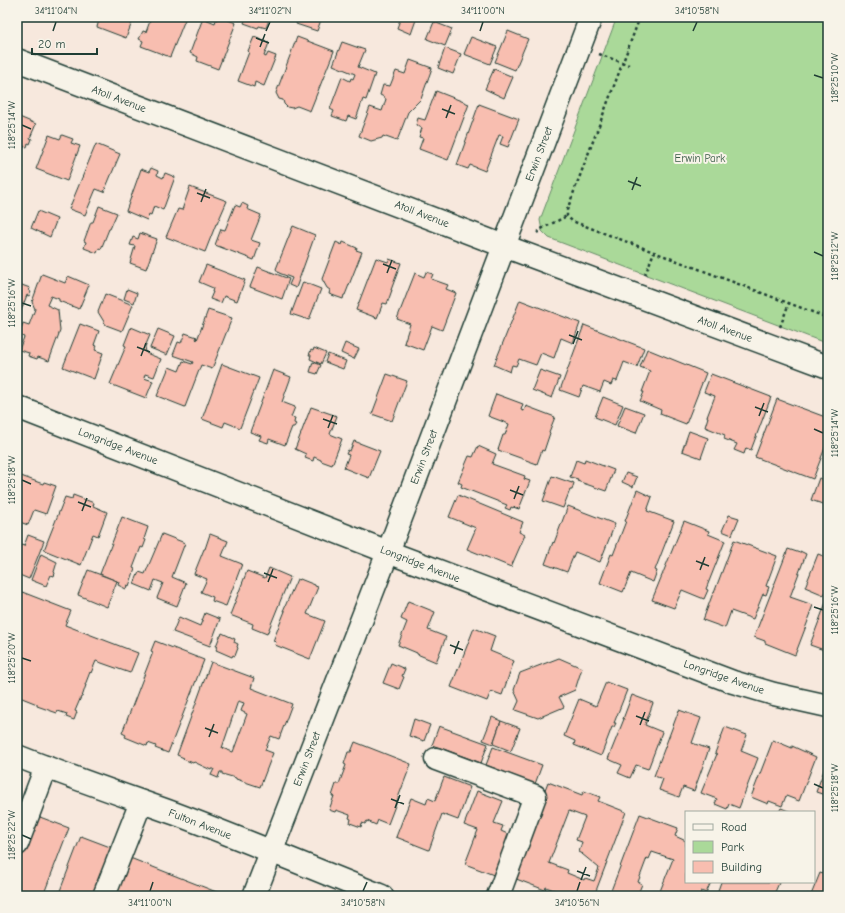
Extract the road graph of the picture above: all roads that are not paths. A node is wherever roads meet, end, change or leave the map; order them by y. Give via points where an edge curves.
1 (591, 17) edge
2 (17, 60) edge
3 (504, 246) junction
4 (828, 367) edge
5 (17, 407) edge
6 (388, 552) junction
7 (828, 706) edge
8 (17, 756) edge
9 (436, 759) dead end
10 (46, 767) junction
11 (141, 802) junction
12 (17, 844) edge
13 (271, 851) junction
14 (104, 896) edge
15 (254, 896) edge
16 (382, 896) edge
17 (498, 896) edge

1 - 3 street, Erwin Street
2 - 3 street, Atoll Avenue
3 - 4 street, Atoll Avenue
3 - 6 street, Erwin Street
5 - 6 street, Longridge Avenue
6 - 7 street, Longridge Avenue via 733,682
6 - 13 street, Erwin Street
8 - 10 street, Fulton Avenue
9 - 17 street via 535,796
10 - 11 street, Fulton Avenue
10 - 12 street
11 - 13 street, Fulton Avenue
11 - 14 street
13 - 15 street, Erwin Street
13 - 16 street, Fulton Avenue

